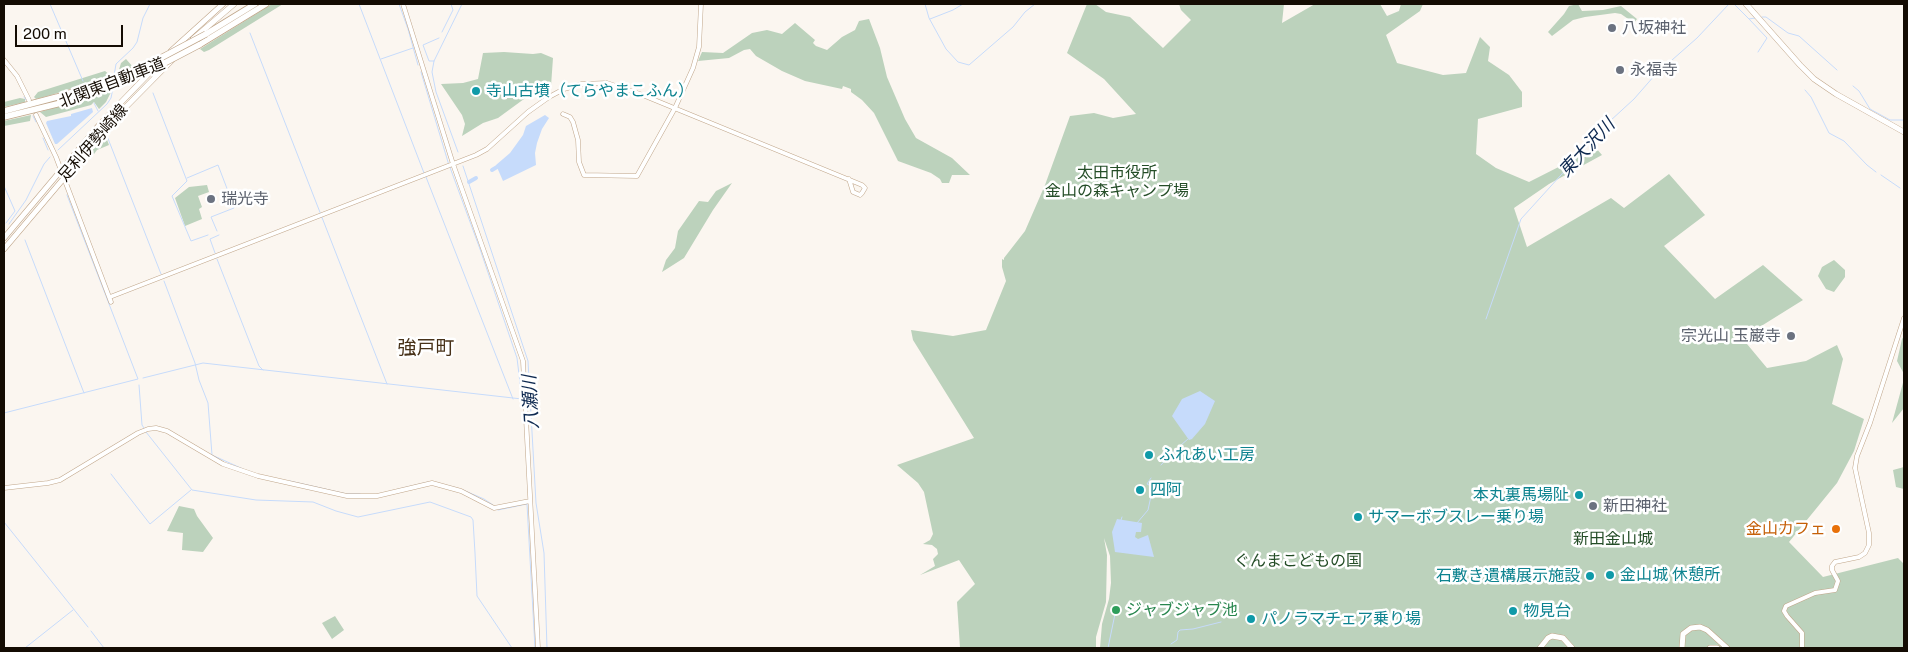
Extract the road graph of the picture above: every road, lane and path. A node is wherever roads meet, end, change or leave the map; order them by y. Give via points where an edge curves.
1 (223, 4) edge
2 (234, 4) edge
3 (255, 4) edge
4 (266, 4) edge
5 (403, 4) edge
6 (701, 4) edge
7 (1746, 4) edge
8 (4, 60) edge
9 (110, 83) junction
10 (29, 100) dead end
11 (675, 108) junction
12 (4, 111) edge
13 (563, 114) dead end
14 (36, 115) dead end
15 (4, 117) edge
16 (1904, 132) edge
17 (453, 164) junction
18 (61, 169) junction
19 (63, 177) junction
20 (848, 179) junction
21 (29, 217) junction
22 (7, 228) junction
23 (4, 238) edge
24 (12, 239) junction
25 (4, 249) edge
26 (1904, 318) edge
27 (4, 488) edge
28 (530, 501) junction
29 (538, 648) edge
30 (1540, 648) edge
31 (1572, 648) edge
32 (1682, 648) edge
33 (1710, 648) edge
34 (1717, 648) edge
35 (1727, 648) edge
36 (1802, 648) edge

1 - 18 main road, 足利伊勢崎線 via 151,71
2 - 19 main road, 足利伊勢崎線 via 192,39
3 - 9 highway, 北関東自動車道, bridge via 206,34
4 - 9 highway, 北関東自動車道, bridge via 157,67
5 - 17 street
6 - 11 street via 700,47
7 - 16 main road via 1814,79
8 - 10 street via 17,76
9 - 12 highway, 北関東自動車道
9 - 15 highway, 北関東自動車道 via 61,103
11 - 13 street via 635,177 584,175 573,122
11 - 17 street via 607,83 572,86 539,104 482,152
11 - 20 street
14 - 18 street
17 - 19 street via 111,300
17 - 28 street via 523,361
18 - 19 street
18 - 22 main road, 足利伊勢崎線
19 - 21 main road, 足利伊勢崎線
20 - 20 street via 864,186 862,193 853,192
21 - 22 main road via 17,229
21 - 24 main road, 足利伊勢崎線
22 - 23 main road, 足利伊勢崎線
22 - 24 main road
24 - 25 main road, 足利伊勢崎線
26 - 36 street via 1857,456 1856,468 1869,545 1859,557 1836,562 1832,566 1838,582 1835,590 1805,596 1786,606 1784,611 1802,633
27 - 28 street via 56,482 138,433 156,428 223,464 258,476 347,496 377,496 432,484 461,491 494,508
28 - 29 street
30 - 31 main road via 1552,636 1563,638
32 - 35 main road via 1683,634 1691,628 1700,627
33 - 34 main road

